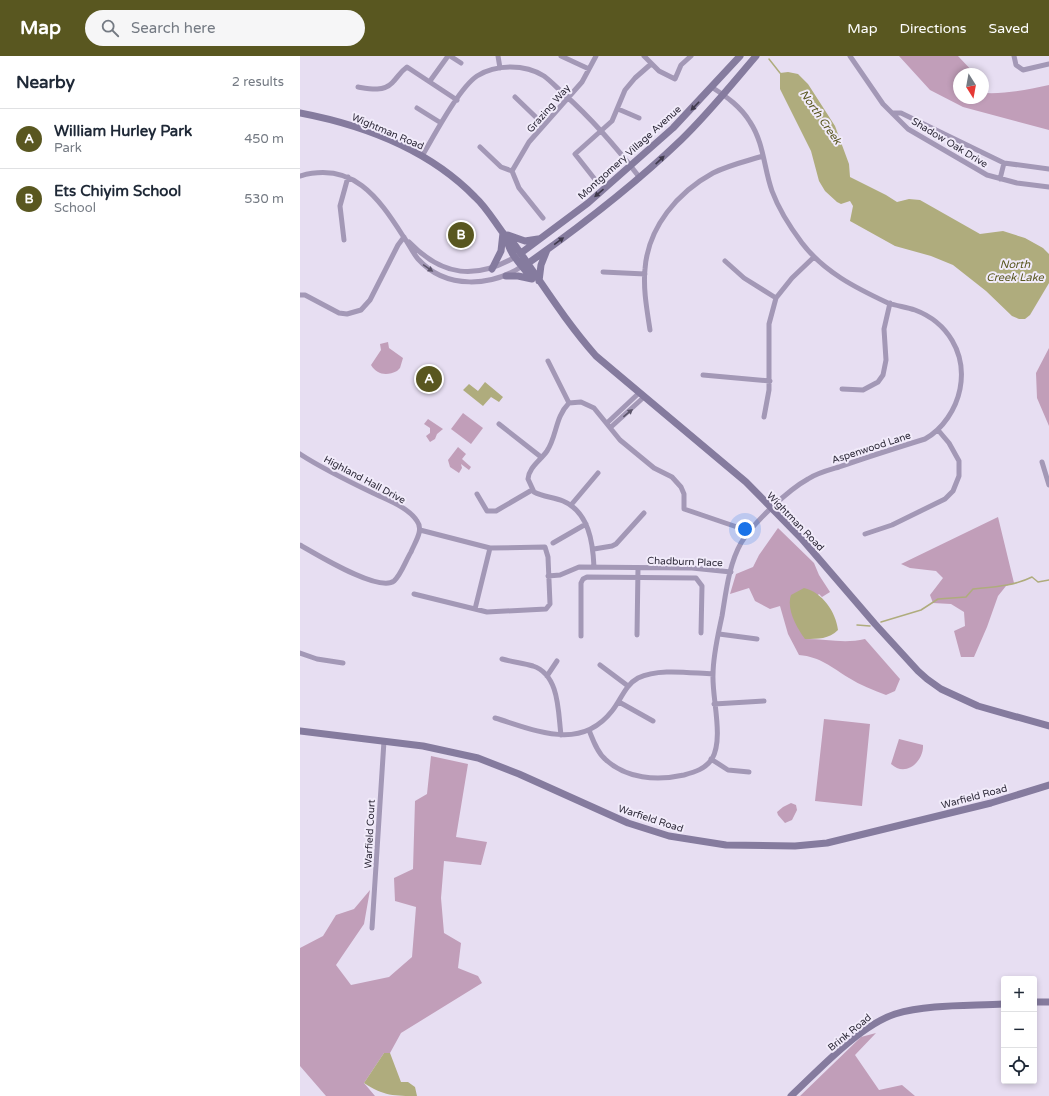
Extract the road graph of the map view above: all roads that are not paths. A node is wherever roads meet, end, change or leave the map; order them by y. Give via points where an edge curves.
1 (449, 56) edge
2 (498, 56) edge
3 (561, 56) edge
4 (596, 56) edge
5 (644, 56) edge
6 (691, 56) edge
7 (740, 56) edge
8 (756, 56) edge
9 (850, 56) edge
10 (1014, 56) edge
11 (461, 63) dead end
12 (651, 64) junction
13 (1049, 64) edge
14 (500, 68) junction
15 (589, 69) junction
16 (430, 81) junction
17 (358, 88) dead end
18 (713, 88) junction
19 (722, 94) junction
20 (515, 97) dead end
21 (569, 98) junction
22 (457, 100) junction
23 (417, 108) dead end
24 (618, 109) junction
25 (300, 113) edge
26 (892, 114) junction
27 (639, 118) dead end
28 (441, 123) junction
29 (544, 125) junction
30 (602, 131) junction
31 (480, 147) dead end
32 (422, 156) junction
33 (763, 156) junction
34 (1004, 163) junction
35 (631, 166) junction
36 (1049, 169) edge
37 (512, 171) junction
38 (300, 176) edge
39 (348, 177) junction
40 (640, 178) junction
41 (1000, 179) junction
42 (597, 182) dead end
43 (1049, 187) edge
44 (543, 218) dead end
45 (505, 235) junction
46 (404, 237) junction
47 (540, 238) junction
48 (344, 240) dead end
49 (547, 250) junction
50 (518, 255) junction
51 (814, 257) junction
52 (725, 261) dead end
53 (524, 265) junction
54 (492, 269) junction
55 (603, 272) dead end
56 (645, 274) junction
57 (506, 276) junction
58 (536, 280) junction
59 (300, 295) edge
60 (776, 298) junction
61 (890, 303) junction
62 (650, 330) dead end
63 (548, 360) dead end
64 (703, 375) dead end
65 (770, 381) junction
66 (842, 389) dead end
67 (641, 395) junction
68 (569, 403) junction
69 (764, 417) dead end
70 (499, 424) dead end
71 (609, 425) junction
72 (938, 430) junction
73 (300, 454) edge
74 (541, 457) junction
75 (1042, 462) dead end
76 (598, 473) dead end
77 (1049, 485) edge
78 (532, 490) junction
79 (477, 494) dead end
80 (571, 504) junction
81 (772, 508) junction
82 (644, 513) dead end
83 (586, 524) junction
84 (737, 527) dead end
85 (420, 530) junction
86 (865, 534) dead end
87 (553, 543) dead end
88 (300, 545) edge
89 (490, 548) junction
90 (594, 549) junction
91 (594, 567) junction
92 (638, 568) junction
93 (731, 572) junction
94 (548, 576) junction
95 (638, 578) junction
96 (414, 594) dead end
97 (475, 609) junction
98 (701, 633) dead end
99 (719, 634) junction
100 (638, 635) dead end
101 (581, 636) dead end
102 (757, 639) dead end
103 (300, 652) edge
104 (502, 659) dead end
105 (557, 661) dead end
106 (343, 663) dead end
107 (600, 665) dead end
108 (713, 674) junction
109 (546, 676) junction
110 (628, 686) junction
111 (764, 701) dead end
112 (619, 702) junction
113 (714, 704) junction
114 (495, 718) dead end
115 (653, 721) dead end
116 (1049, 726) edge
117 (589, 730) junction
118 (300, 731) edge
119 (561, 735) junction
120 (384, 741) junction
121 (711, 759) junction
122 (749, 772) dead end
123 (1049, 785) edge
124 (372, 928) dead end
125 (1037, 1002) edge
126 (1049, 1002) edge
127 (1001, 1004) edge
128 (791, 1096) edge

1 - 11 street
1 - 16 street
2 - 14 street
3 - 15 street
4 - 15 street, Grazing Way
5 - 12 street
6 - 12 street via 681,65 674,79
7 - 18 main road, Montgomery Village Avenue
8 - 19 main road
9 - 26 street, Shadow Oak Drive
10 - 13 street via 1016,65 1022,70
12 - 24 street via 629,85
14 - 21 street via 512,67 535,72 544,76
14 - 22 street via 477,76
15 - 21 street, Grazing Way
16 - 17 street via 407,67 382,89
16 - 22 street
18 - 19 street, Aspenwood Lane
18 -> 35 main road, Montgomery Village Avenue
19 - 33 street, Aspenwood Lane via 751,122
40 -> 19 main road via 682,139
20 - 29 street
21 - 29 street, Grazing Way
21 - 30 street
22 - 28 street
23 - 28 street
24 - 27 street
24 - 30 street via 612,121
25 - 32 main road, Wightman Road via 350,125
26 - 34 street, Shadow Oak Drive via 901,113
26 - 41 street, Shadow Oak Drive via 908,129 967,165
28 - 32 street
29 - 37 street, Grazing Way via 529,142
30 - 35 street
30 - 42 street via 575,154
31 - 37 street via 501,167
32 - 45 main road, Wightman Road via 454,177 476,197
33 - 51 street, Aspenwood Lane via 772,191 781,212
33 - 56 street via 714,172 682,194 654,233
34 - 36 street, Shadow Oak Drive
34 - 41 street
35 - 40 street
35 -> 47 main road, Montgomery Village Avenue via 588,203
37 - 44 street via 519,188
38 - 39 street via 332,172
39 - 46 street via 372,193
39 - 48 street via 340,206
49 -> 40 main road
41 - 43 street, Shadow Oak Drive
45 - 47 main road via 525,241
45 - 50 main road, Wightman Road
45 - 54 main road
46 - 54 street via 420,254 454,270 471,272
46 -> 57 street via 418,260 447,278 474,283
46 - 59 street via 370,300 361,310 347,314 339,313 305,295
47 - 50 main road, Montgomery Village Avenue
49 - 53 main road
49 - 58 main road
50 - 53 main road, Wightman Road
50 - 54 street
51 - 60 street
51 - 61 street, Aspenwood Lane via 833,274
52 - 60 street via 744,278
53 - 57 street
53 - 58 main road, Wightman Road
55 - 56 street
56 - 62 street
57 - 58 main road
58 - 67 main road, Wightman Road via 540,290 547,295 578,336
60 - 65 street via 768,333
61 - 66 street via 884,329 886,360 883,375 878,382 863,390
61 - 72 street, Aspenwood Lane via 913,309 945,328 958,353 962,381 959,394 956,405
63 - 68 street
64 - 65 street
65 - 69 street
67 - 71 street
67 - 81 main road, Wightman Road via 746,482
68 - 71 street via 587,404
68 - 74 street via 560,414 550,445
70 - 74 street
71 - 84 street via 620,440 649,464 666,472 677,482 684,494 684,509
72 - 81 street, Aspenwood Lane via 925,439 809,478 791,490
72 - 86 street via 959,461 959,476 953,491 945,499
73 - 85 street, Highland Hall Drive via 400,507 416,519
74 - 78 street via 528,474
75 - 77 street
76 - 80 street
78 - 79 street via 491,512 487,511
78 - 80 street via 540,495
80 - 83 street
81 - 93 street, Aspenwood Lane via 741,543
81 - 116 main road, Wightman Road via 928,679 941,689 978,706
82 - 90 street via 616,544
83 - 87 street
83 - 90 street
85 - 88 street via 395,580 388,584 378,584 364,578
85 - 89 street
89 - 94 street via 545,548
89 - 97 street
90 - 91 street
91 - 92 street, Chadburn Place
91 - 94 street, Chadburn Place via 574,568 560,575
92 - 93 street, Chadburn Place via 692,568
92 - 95 street, Chadburn Place
93 - 99 street, Aspenwood Lane
94 - 97 street via 550,604 546,610 492,613
95 - 98 street, Chadburn Place via 696,578 700,581
95 - 100 street, Chadburn Place
95 - 101 street, Chadburn Place via 583,579
96 - 97 street
99 - 102 street
99 - 108 street, Aspenwood Lane
103 - 106 street via 317,659
104 - 109 street via 534,667
105 - 109 street
107 - 110 street
108 - 110 street via 656,673 637,679
108 - 113 street, Aspenwood Lane
109 - 119 street via 555,691
110 - 112 street
111 - 113 street
112 - 115 street
112 - 117 street via 604,720
113 - 121 street, Aspenwood Lane via 717,735
114 - 119 street via 547,734
117 - 119 street via 579,734
117 - 121 street via 596,747 605,759 615,767 642,778 661,779 694,773
118 - 120 main road, Warfield Road
120 - 123 main road, Warfield Road via 423,746 478,758 628,823 670,836 726,845 795,846 827,843 992,803
120 - 124 street, Warfield Court
121 - 122 street via 728,770
125 - 126 main road
127 - 128 main road, Brink Road via 922,1009 895,1014 861,1033

